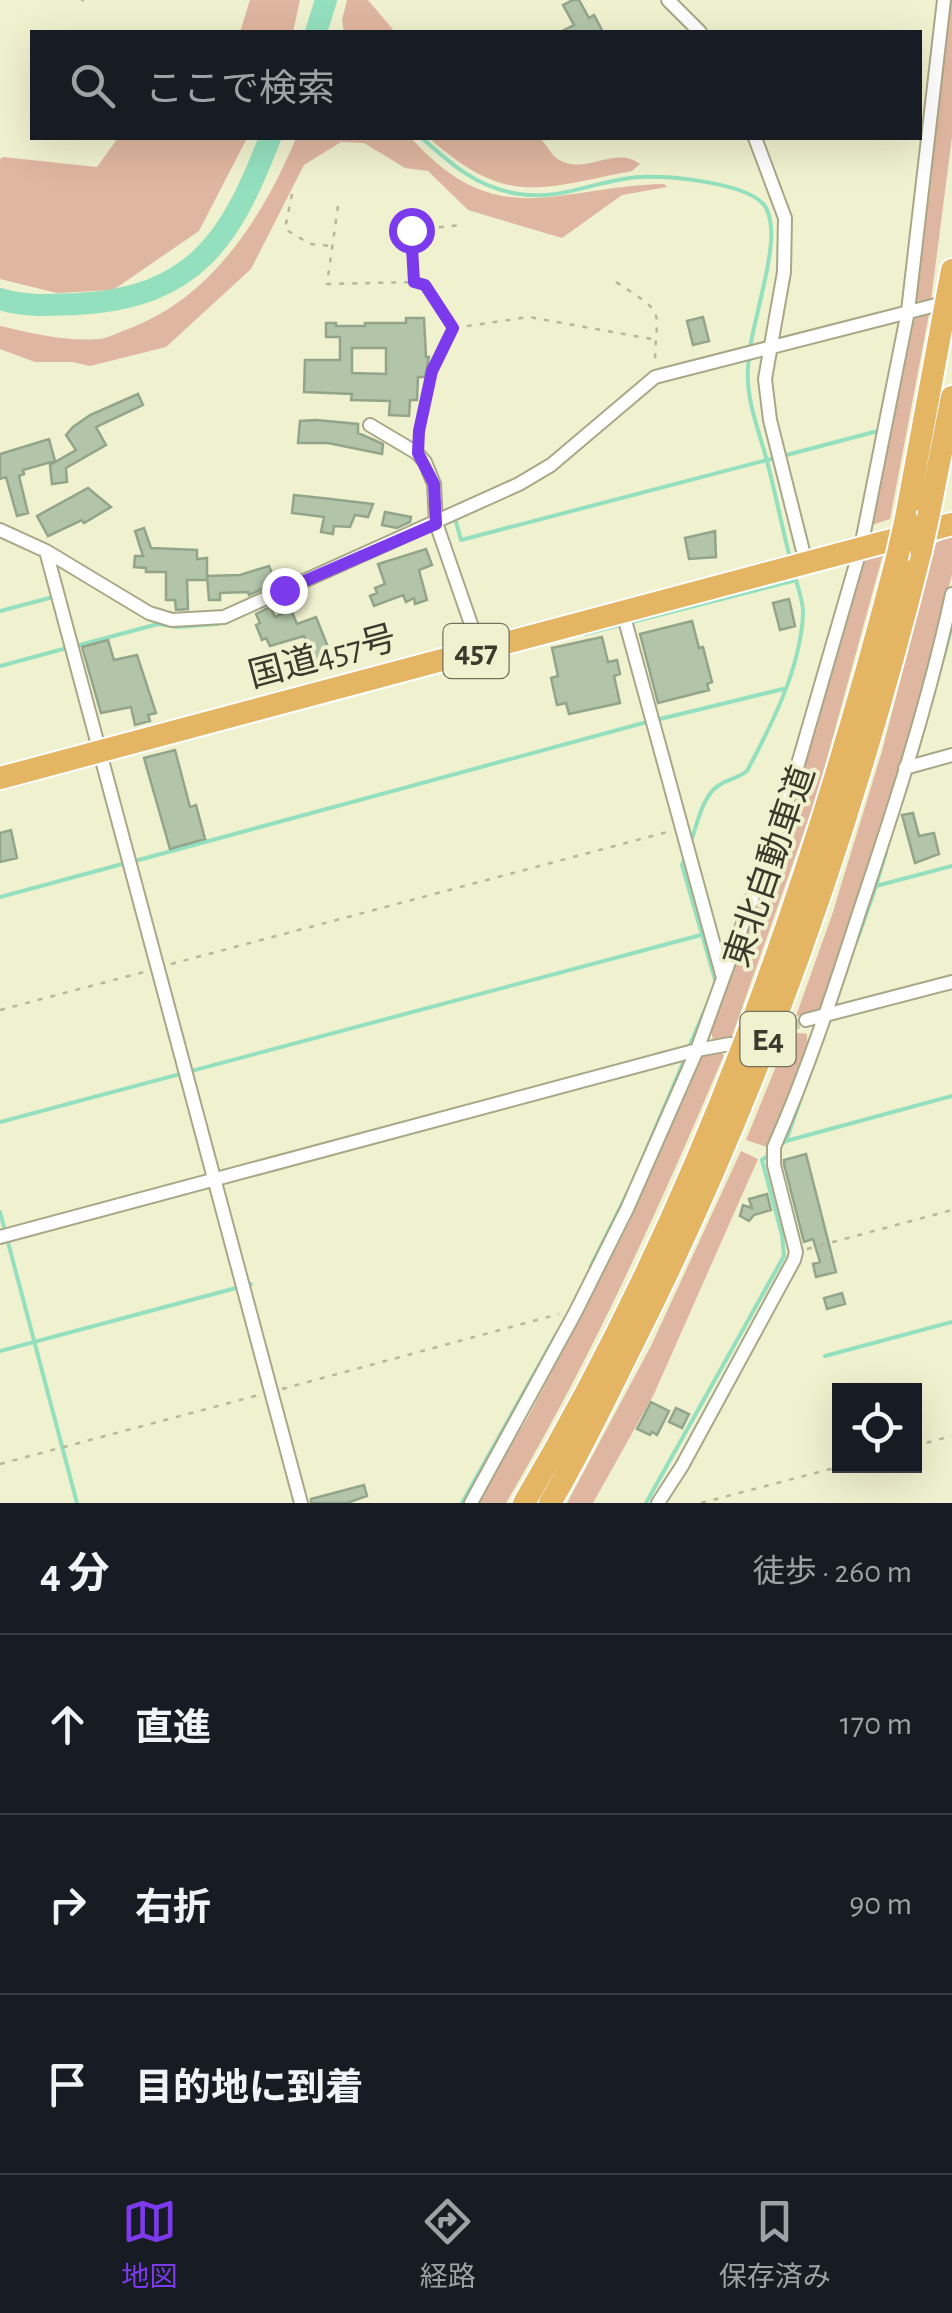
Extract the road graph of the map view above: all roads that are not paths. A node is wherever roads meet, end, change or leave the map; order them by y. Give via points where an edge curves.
1 (668, 0) edge
2 (944, 0) edge
3 (698, 30) edge
4 (757, 140) edge
5 (952, 270) edge
6 (936, 305) dead end
7 (908, 311) junction
8 (770, 347) junction
9 (952, 397) edge
10 (370, 425) dead end
11 (917, 516) junction
12 (436, 524) junction
13 (952, 524) edge
14 (0, 530) edge
15 (861, 546) junction
16 (46, 551) junction
17 (806, 563) junction
18 (952, 594) edge
19 (622, 613) junction
20 (480, 650) junction
21 (98, 752) junction
22 (952, 756) edge
23 (905, 768) junction
24 (0, 778) edge
25 (724, 980) junction
26 (952, 982) edge
27 (826, 1015) junction
28 (806, 1020) tunnel mouth
29 (730, 1044) dead end
30 (697, 1050) junction
31 (214, 1180) junction
32 (0, 1237) edge
33 (301, 1503) edge
34 (472, 1503) edge
35 (524, 1503) edge
36 (550, 1503) edge
37 (658, 1503) edge

1 - 3 street
2 - 7 street
4 - 8 street via 785,218 784,272
5 - 11 highway, 東北自動車道 / E4
6 - 7 street
7 - 8 street
7 - 15 street
8 - 12 street via 655,377 551,465
8 - 17 street via 770,420
9 - 11 highway, 東北自動車道 / E4
10 - 12 street via 418,453 434,484
11 - 35 highway, 東北自動車道 / E4, bridge via 896,558 826,812 726,1088 654,1254
11 - 36 highway, 東北自動車道 / E4, bridge via 921,550 886,688 789,986 674,1262
12 - 16 street via 224,616 194,620 150,613
12 - 20 street
13 - 15 highway, 国道457号 / 457
14 - 16 street
15 - 17 highway, 国道457号 / 457
15 - 25 street via 787,802
16 - 21 street
17 - 19 highway, 国道457号 / 457
18 - 23 street
19 - 20 highway, 国道457号 / 457
19 - 25 street
20 - 21 highway, 国道457号 / 457
21 - 24 highway, 国道457号 / 457
21 - 31 street
22 - 23 street
23 - 27 street
25 - 30 street
26 - 27 street
27 - 28 street
27 - 37 street via 774,1147 796,1252
29 - 30 street
30 - 31 street
30 - 34 street via 576,1313
31 - 32 street
31 - 33 street

